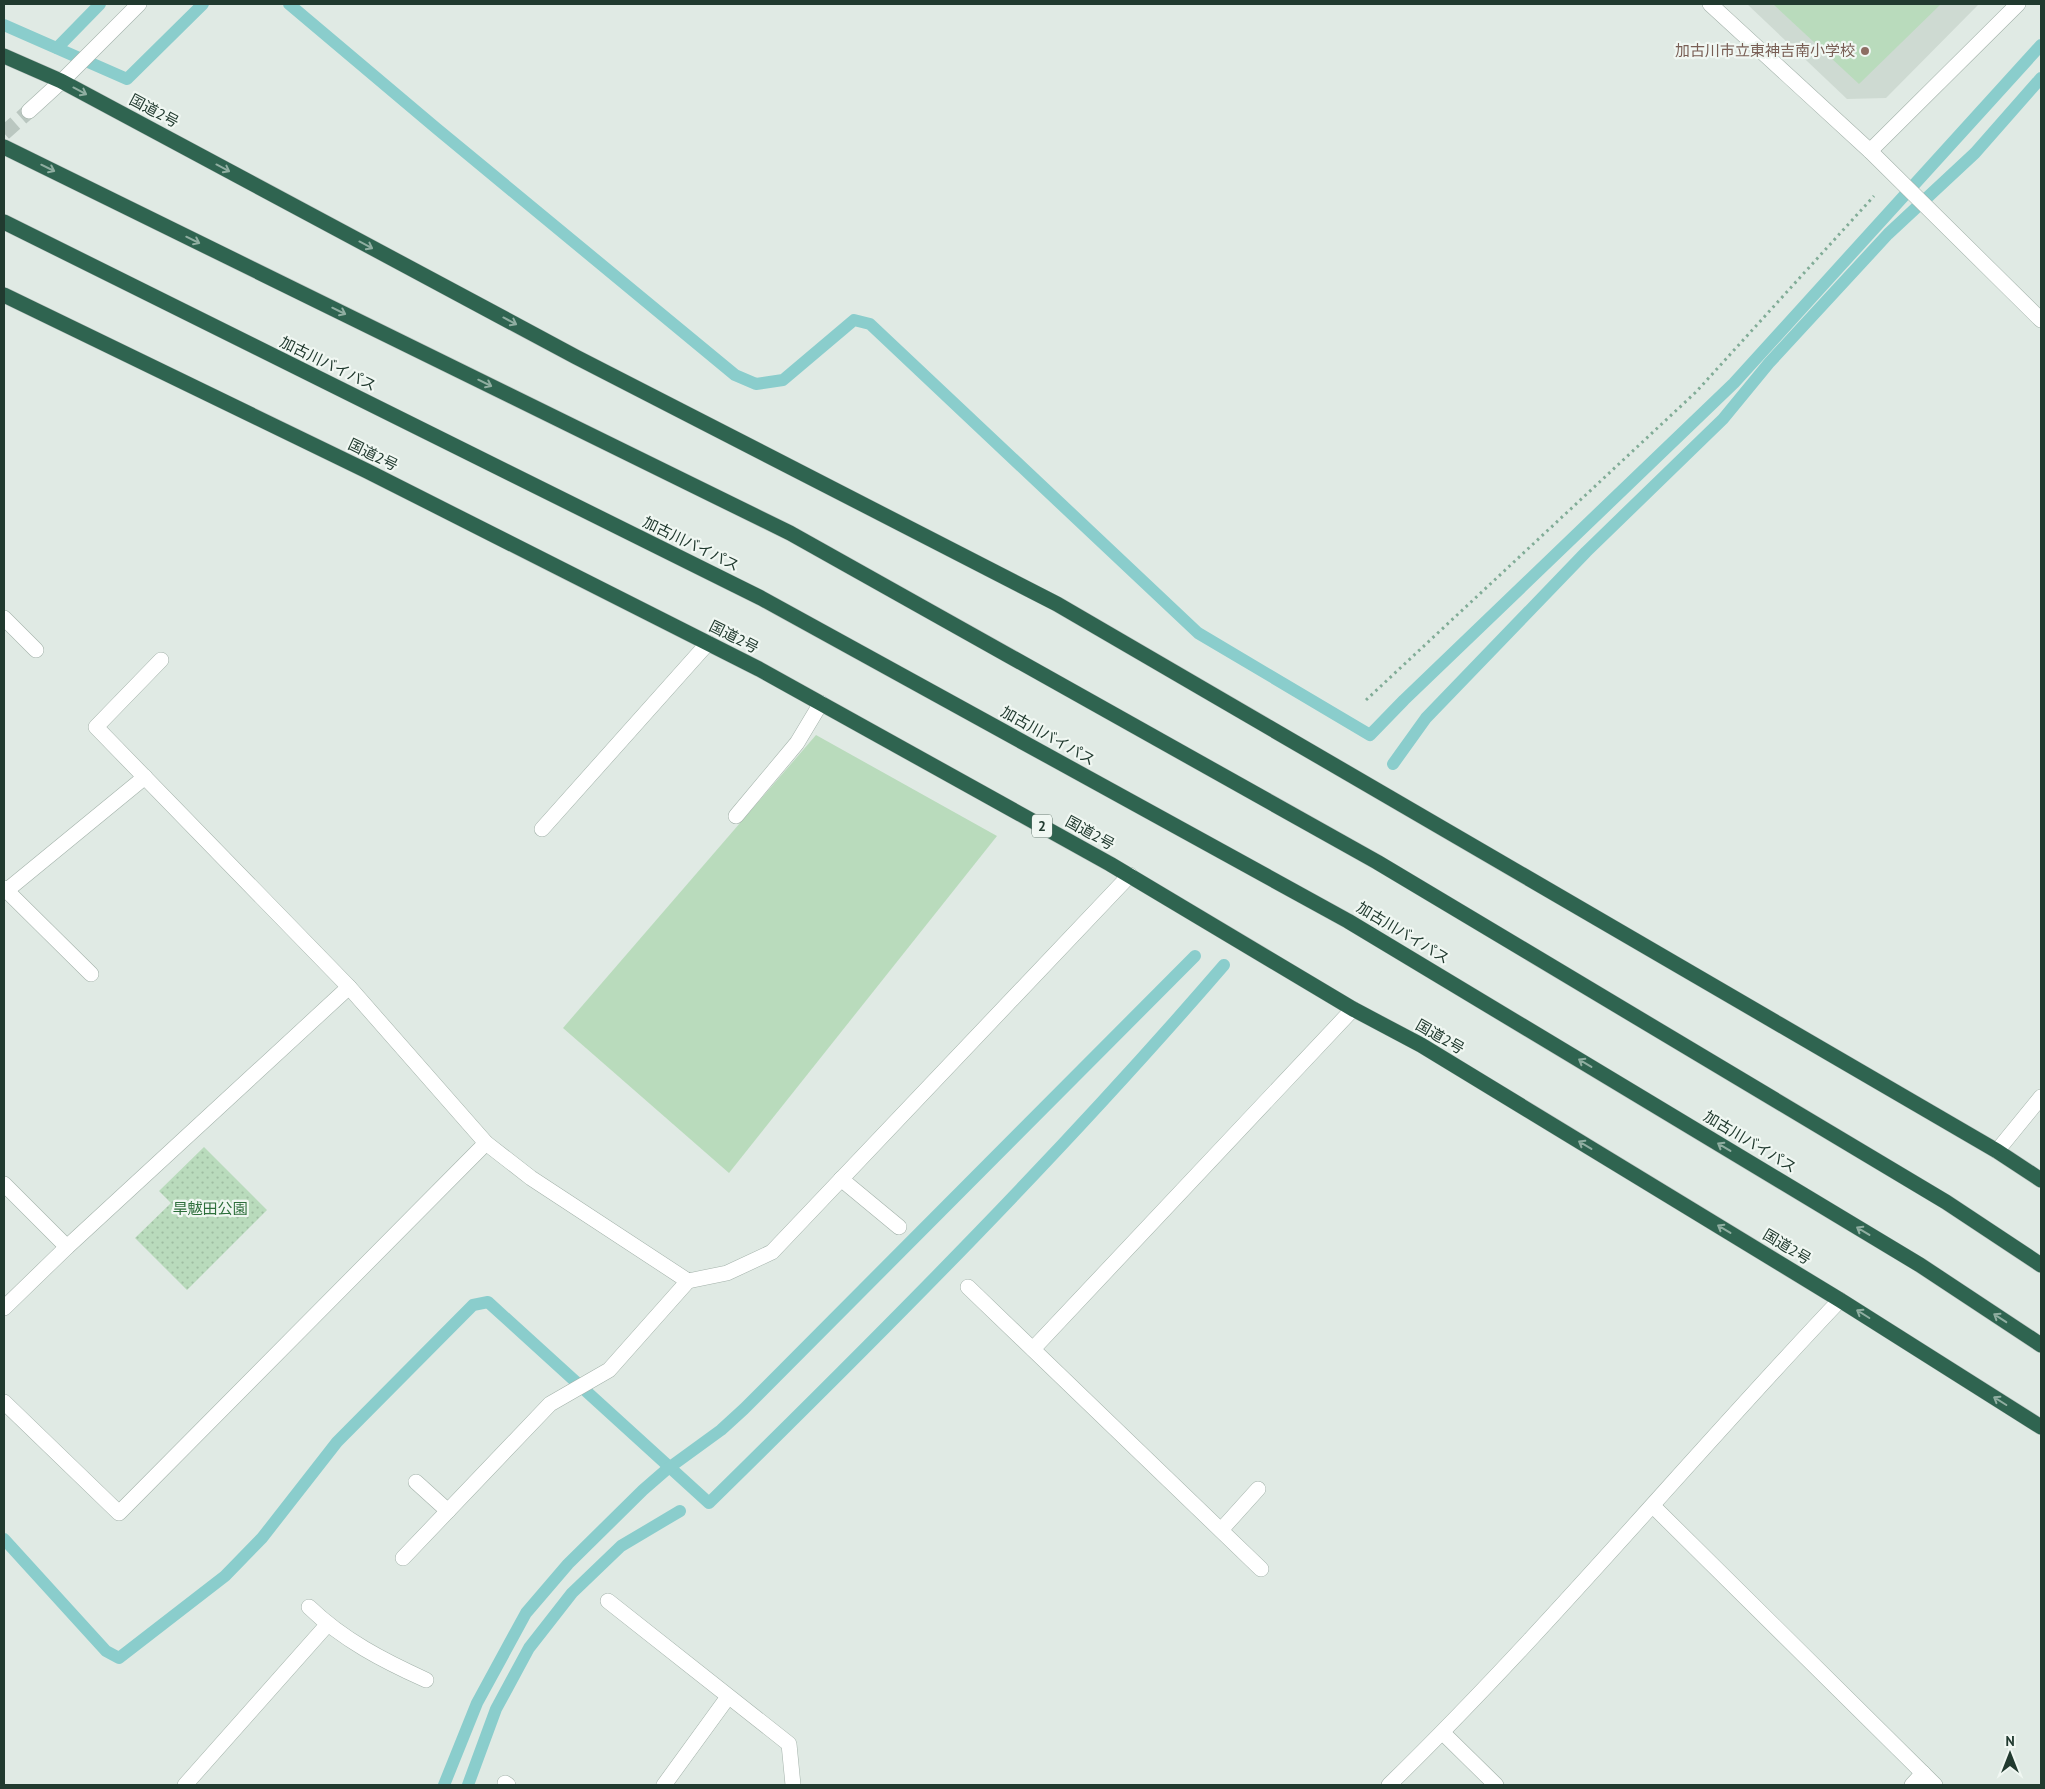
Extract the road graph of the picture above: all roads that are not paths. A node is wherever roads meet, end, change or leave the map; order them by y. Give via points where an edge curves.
1 (138, 4) edge
2 (1710, 4) edge
3 (2018, 4) edge
4 (4, 56) edge
5 (62, 80) junction
6 (28, 110) tunnel mouth
7 (4, 146) edge
8 (1870, 151) junction
9 (4, 222) edge
10 (4, 295) edge
11 (2041, 320) edge
12 (4, 618) edge
13 (708, 643) junction
14 (36, 650) dead end
15 (161, 660) dead end
16 (821, 703) junction
17 (145, 777) junction
18 (736, 816) dead end
19 (542, 829) dead end
20 (1130, 875) junction
21 (5, 890) edge
22 (91, 974) dead end
23 (349, 987) junction
24 (1353, 1008) junction
25 (2041, 1097) edge
26 (486, 1143) junction
27 (1997, 1151) junction
28 (841, 1179) junction
29 (2041, 1180) edge
30 (4, 1184) edge
31 (899, 1227) dead end
32 (67, 1247) junction
33 (2041, 1265) edge
34 (688, 1281) junction
35 (968, 1287) dead end
36 (1840, 1300) junction
37 (4, 1308) edge
38 (2041, 1344) edge
39 (1033, 1349) junction
40 (4, 1402) edge
41 (2041, 1427) edge
42 (416, 1482) dead end
43 (1258, 1489) dead end
44 (1653, 1506) junction
45 (448, 1511) junction
46 (1221, 1530) junction
47 (403, 1558) dead end
48 (1261, 1569) dead end
49 (608, 1601) dead end
50 (309, 1607) dead end
51 (328, 1625) junction
52 (426, 1680) dead end
53 (728, 1697) junction
54 (1443, 1733) junction
55 (1923, 1773) junction
56 (185, 1785) edge
57 (664, 1785) edge
58 (792, 1785) edge
59 (1389, 1785) edge
60 (1496, 1785) edge
61 (1912, 1785) edge
62 (1935, 1785) edge

1 - 5 street
2 - 8 street
3 - 8 street
4 - 5 highway, 国道2号
5 - 6 street
5 -> 27 highway, 国道2号 via 576,357 1057,604
7 -> 33 highway via 790,533 1377,862 1946,1202
8 - 11 street
38 -> 9 highway, 加古川バイパス via 1920,1265 1348,921 761,598
10 - 13 highway, 国道2号 / 2 via 368,471
12 - 14 street
13 - 16 highway, 国道2号 / 2
13 - 19 street
15 - 17 street via 96,727
16 - 18 street via 797,743
16 - 20 highway, 国道2号 / 2
17 - 21 street
17 - 23 street
20 - 24 highway, 国道2号 / 2
20 - 28 street
21 - 22 street
23 - 26 street
23 - 32 street
36 -> 24 highway, 国道2号 / 2 via 1421,1045
24 - 39 street
25 - 27 street
26 - 34 street via 531,1178
26 - 40 street via 118,1513
27 - 29 highway, 国道2号
28 - 31 street
28 - 34 street via 772,1252 727,1273
30 - 32 street
32 - 37 street
34 - 45 street via 609,1370 550,1404
35 - 39 street
41 -> 36 highway, 国道2号 / 2
36 - 44 street
39 - 46 street
42 - 45 street
43 - 46 street
44 - 54 street
44 - 55 street
45 - 47 street
46 - 48 street
49 - 53 street
50 - 51 street
51 - 52 street via 385,1661
51 - 56 street
53 - 57 street
53 - 58 street via 789,1744
54 - 59 street
54 - 60 street
55 - 61 street
55 - 62 street

